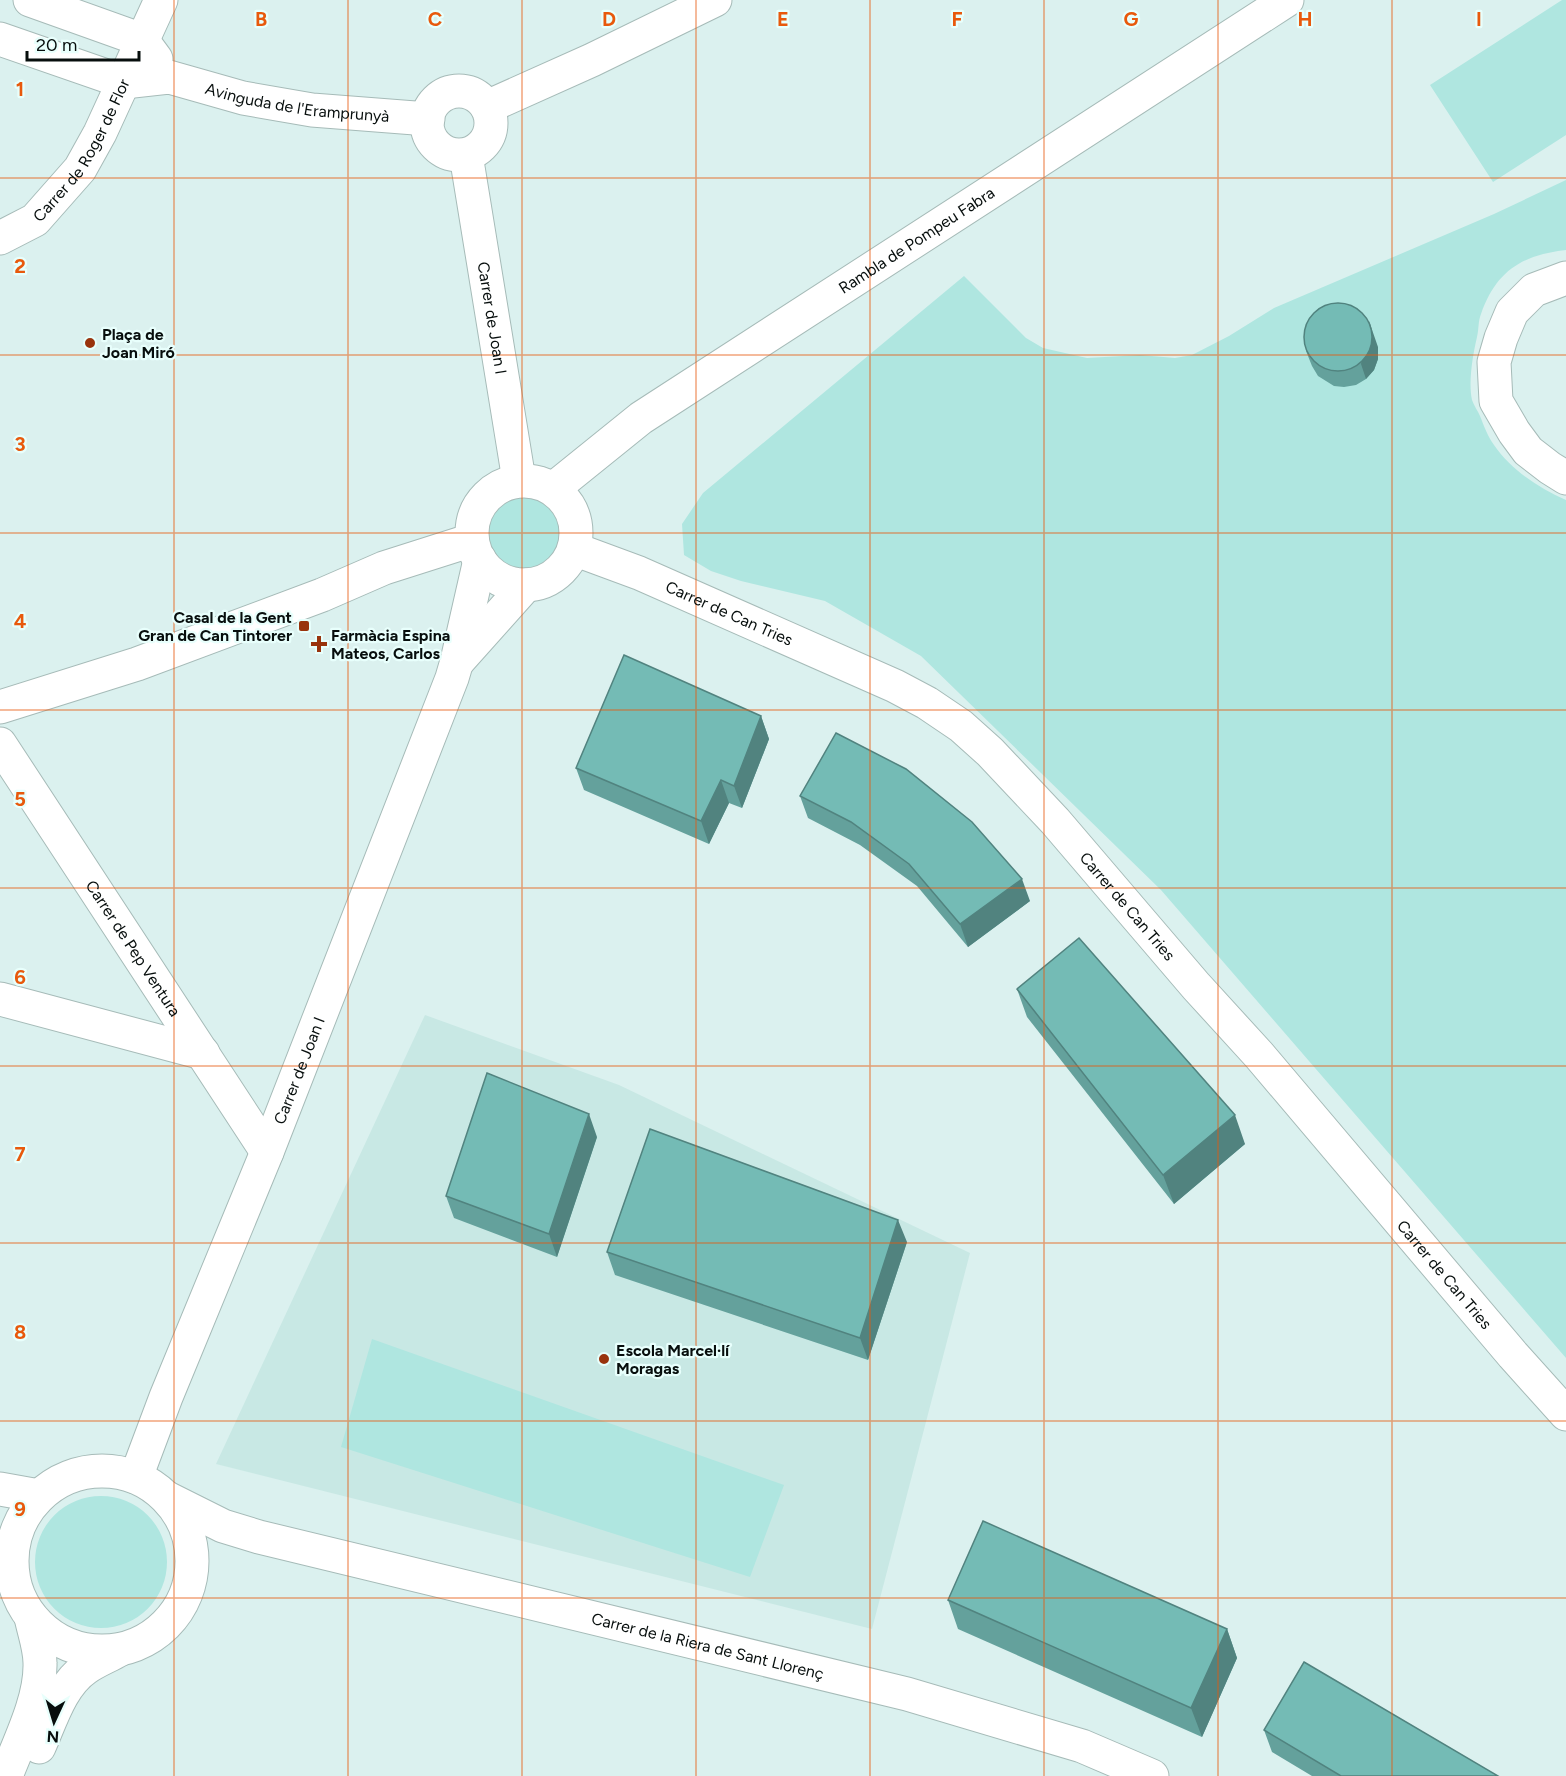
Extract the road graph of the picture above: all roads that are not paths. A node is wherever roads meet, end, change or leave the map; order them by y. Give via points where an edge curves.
1 (30, 0) edge
2 (161, 0) edge
3 (715, 0) edge
4 (1287, 0) edge
5 (0, 39) edge
6 (142, 40) junction
7 (169, 77) junction
8 (124, 82) junction
9 (487, 107) junction
10 (428, 119) junction
11 (466, 154) junction
12 (0, 238) edge
13 (1566, 278) edge
14 (1566, 478) edge
15 (519, 480) junction
16 (553, 489) junction
17 (574, 549) junction
18 (476, 550) junction
19 (526, 585) junction
20 (457, 661) junction
21 (0, 707) edge
22 (0, 744) edge
23 (0, 999) edge
24 (203, 1053) junction
25 (267, 1152) junction
26 (1566, 1414) edge
27 (136, 1478) junction
28 (0, 1489) edge
29 (39, 1496) junction
30 (167, 1498) junction
31 (259, 1537) junction
32 (192, 1572) junction
33 (15, 1595) edge
34 (121, 1649) junction
35 (6, 1776) edge
36 (28, 1776) edge
37 (1152, 1776) edge

1 - 6 street
2 - 6 street, Carrer de Roger de Flor
3 - 9 street
4 - 16 street, Rambla de Pompeu Fabra via 640,418
5 - 8 street, Avinguda de l'Eramprunyà
6 - 7 street
6 - 8 street, Carrer de Roger de Flor
7 - 8 street, Avinguda de l'Eramprunyà
7 - 10 street, Avinguda de l'Eramprunyà via 243,98 312,110
8 - 12 street, Carrer de Roger de Flor via 80,169 35,220
9 - 10 street via 476,95 454,91 435,101
9 - 11 street via 492,119 489,136 479,148
10 - 11 street via 429,133 440,148 452,154
11 - 15 street, Carrer de Joan I
13 - 14 street via 1534,290 1512,312 1494,362 1496,401 1514,432 1528,451
15 - 16 street via 540,482
15 - 18 street via 493,490 478,506 473,519
16 - 17 street via 572,511 576,527
17 - 19 street via 565,566 549,579
17 - 26 street, Carrer de Can Tries via 639,573 895,686 962,726 1055,821
18 - 19 street via 490,572 505,582
18 - 20 street, Carrer de Joan I
18 - 21 street via 384,568 137,664
19 - 20 street, Carrer de Joan I
20 - 25 street, Carrer de Joan I
22 - 24 street, Carrer de Pep Ventura
23 - 24 street
24 - 25 street, Carrer de Pep Ventura
25 - 27 street, Carrer de Joan I
27 - 29 street, Carrer de la Riera de Sant Llorenç via 110,1471 84,1473
27 - 30 street, Carrer de la Riera de Sant Llorenç
28 - 29 street
29 - 33 street via 15,1535 11,1562
30 - 31 street, Carrer de la Riera de Sant Llorenç via 223,1526
30 - 32 street, Carrer de la Riera de Sant Llorenç via 187,1530
31 - 32 street, Carrer de la Riera de Sant Llorenç via 220,1546
31 - 37 street, Carrer de la Riera de Sant Llorenç via 907,1694 1082,1746
32 - 34 street via 185,1597 172,1618 145,1640
33 - 34 street via 49,1634 71,1646 96,1651
33 - 35 street via 40,1663 33,1704
34 - 36 street via 86,1667 73,1680 54,1712

